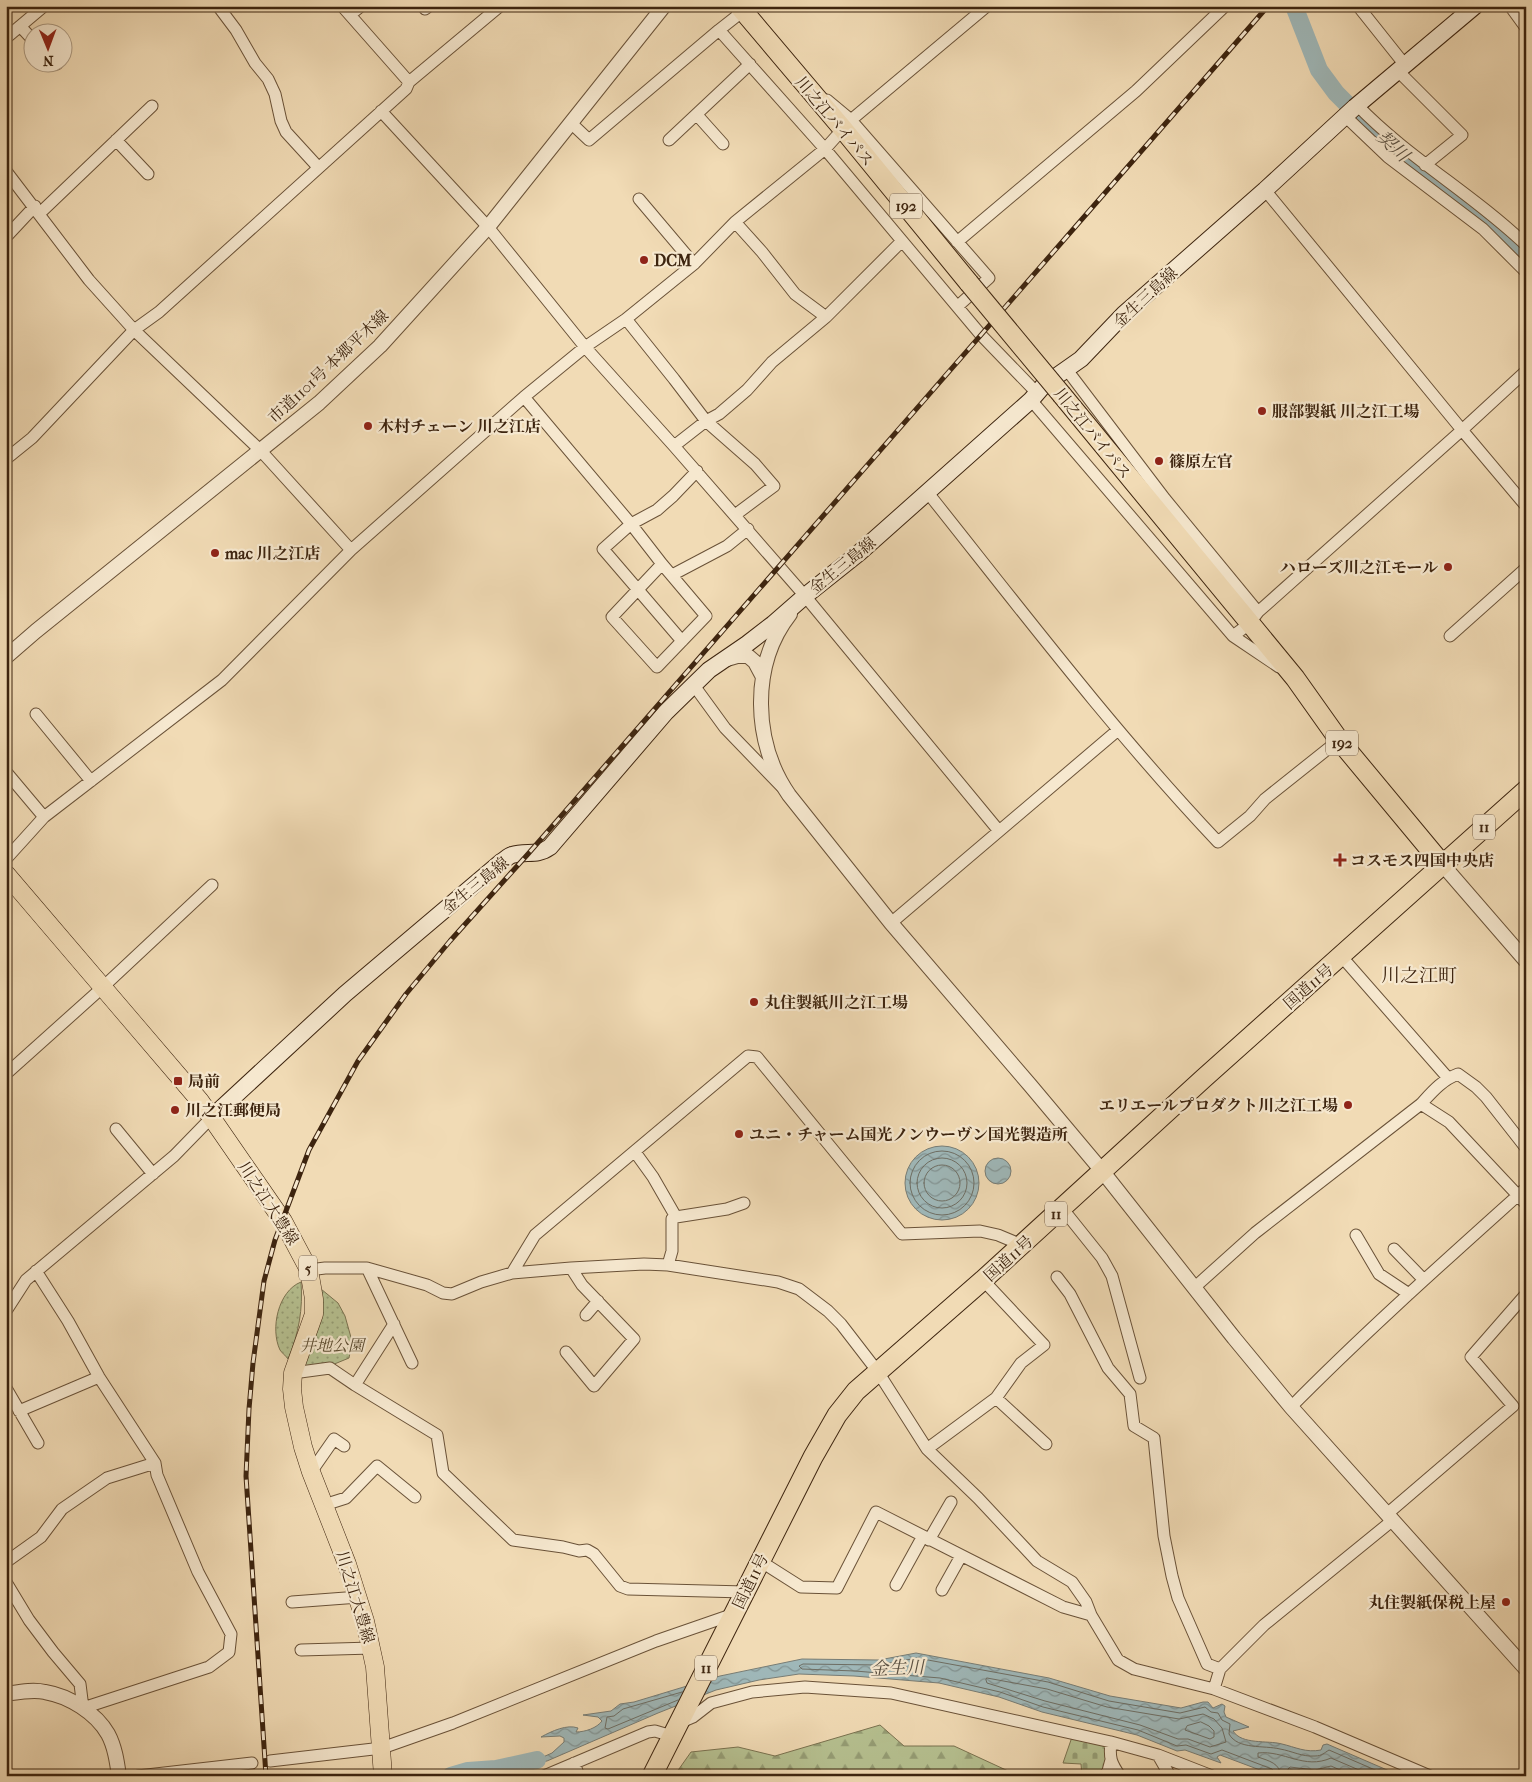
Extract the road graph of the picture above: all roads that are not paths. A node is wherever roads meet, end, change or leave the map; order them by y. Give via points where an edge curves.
1 (44, 6) edge
2 (218, 6) edge
3 (361, 6) edge
4 (664, 6) edge
5 (987, 6) edge
6 (1225, 6) edge
7 (1358, 6) edge
8 (1475, 6) edge
9 (1510, 6) edge
10 (496, 7) edge
11 (744, 8) edge
12 (346, 11) edge
13 (20, 26) joint
14 (1526, 28) edge
15 (718, 30) junction
16 (6, 38) edge
17 (750, 64) junction
18 (1401, 68) junction
19 (409, 82) junction
20 (152, 106) dead end
21 (381, 111) junction
22 (1351, 111) junction
23 (697, 115) junction
24 (571, 123) junction
25 (847, 124) junction
26 (116, 140) junction
27 (669, 140) dead end
28 (723, 144) dead end
29 (825, 149) junction
30 (1425, 165) junction
31 (318, 167) junction
32 (6, 171) edge
33 (148, 174) dead end
34 (1265, 190) junction
35 (639, 199) dead end
36 (37, 210) junction
37 (735, 222) junction
38 (488, 227) junction
39 (6, 237) edge
40 (902, 241) junction
41 (957, 242) junction
42 (1526, 245) edge
43 (694, 264) junction
44 (1526, 272) edge
45 (958, 306) junction
46 (826, 317) junction
47 (626, 319) junction
48 (134, 330) junction
49 (585, 347) junction
50 (1067, 370) junction
51 (1526, 371) edge
52 (1034, 396) junction
53 (524, 397) junction
54 (706, 422) junction
55 (1462, 430) junction
56 (674, 446) junction
57 (260, 450) junction
58 (6, 459) edge
59 (697, 471) junction
60 (928, 493) junction
61 (1526, 506) edge
62 (735, 516) junction
63 (631, 524) junction
64 (748, 530) junction
65 (351, 550) junction
66 (662, 564) junction
67 (1526, 568) edge
68 (672, 575) junction
69 (638, 590) junction
70 (802, 598) junction
71 (1254, 618) junction
72 (1233, 636) junction
73 (1450, 636) dead end
74 (682, 641) junction
75 (748, 644) junction
76 (6, 657) edge
77 (768, 658) junction
78 (723, 660) junction
79 (763, 677) junction
80 (1295, 678) junction
81 (692, 686) junction
82 (36, 714) dead end
83 (1118, 730) junction
84 (1339, 740) junction
85 (7, 773) edge
86 (90, 781) junction
87 (1526, 790) edge
88 (788, 795) junction
89 (44, 817) junction
90 (1000, 831) junction
91 (6, 859) edge
92 (1442, 864) junction
93 (6, 874) edge
94 (212, 885) dead end
95 (891, 923) junction
96 (1342, 957) junction
97 (1526, 961) edge
98 (104, 987) junction
99 (6, 1074) edge
100 (1448, 1078) junction
101 (1421, 1104) junction
102 (212, 1117) junction
103 (116, 1129) dead end
104 (1526, 1148) edge
105 (635, 1152) junction
106 (1103, 1172) junction
107 (153, 1174) junction
108 (1523, 1196) edge
109 (744, 1203) dead end
110 (1062, 1208) junction
111 (676, 1217) junction
112 (1356, 1235) dead end
113 (1022, 1245) junction
114 (1394, 1250) dead end
115 (668, 1265) junction
116 (367, 1268) junction
117 (571, 1268) junction
118 (309, 1270) junction
119 (36, 1272) junction
120 (512, 1273) junction
121 (1057, 1277) dead end
122 (983, 1280) junction
123 (1424, 1280) junction
124 (1195, 1287) junction
125 (1409, 1294) junction
126 (1526, 1294) edge
127 (598, 1301) junction
128 (6, 1310) edge
129 (586, 1315) dead end
130 (394, 1324) junction
131 (566, 1352) dead end
132 (412, 1363) dead end
133 (878, 1372) junction
134 (293, 1373) junction
135 (99, 1377) junction
136 (1140, 1378) dead end
137 (355, 1385) junction
138 (6, 1388) edge
139 (996, 1398) junction
140 (1291, 1407) junction
141 (19, 1411) junction
142 (38, 1443) dead end
143 (1046, 1444) dead end
144 (344, 1446) dead end
145 (927, 1449) junction
146 (154, 1463) junction
147 (311, 1472) junction
148 (415, 1497) dead end
149 (951, 1502) dead end
150 (324, 1506) junction
151 (1390, 1517) junction
152 (926, 1538) junction
153 (961, 1556) junction
154 (760, 1561) junction
155 (6, 1562) edge
156 (6, 1582) edge
157 (896, 1586) dead end
158 (942, 1590) dead end
159 (745, 1592) junction
160 (359, 1597) junction
161 (292, 1602) dead end
162 (734, 1614) junction
163 (1092, 1615) junction
164 (372, 1648) junction
165 (301, 1650) dead end
166 (1220, 1668) junction
167 (1526, 1669) edge
168 (1214, 1689) junction
169 (6, 1694) edge
170 (83, 1708) junction
171 (675, 1729) junction
172 (1111, 1742) junction
173 (382, 1748) junction
174 (1158, 1755) junction
175 (1111, 1760) junction
176 (270, 1761) dead end
177 (574, 1763) junction
178 (252, 1764) dead end
179 (119, 1776) edge
180 (138, 1776) edge
181 (383, 1776) edge
182 (544, 1776) edge
183 (579, 1776) edge
184 (652, 1776) edge
185 (1104, 1776) edge
186 (1120, 1776) edge
187 (1170, 1776) edge
188 (1212, 1776) edge
189 (1430, 1776) edge

1 - 13 street
2 - 31 street via 268,79 286,132
3 - 12 street
4 - 24 street, 市道1101号 本郷平木線
5 - 25 street
6 - 41 street via 1136,91
7 - 18 street
8 - 18 main road, 金生三島線
9 - 14 street
10 - 19 street
11 - 15 street
11 - 25 highway, 川之江バイパス / 192 via 812,94
12 - 19 street
13 - 16 street
15 - 17 street
15 - 24 street via 590,140
17 - 23 street
17 - 29 street
18 - 22 main road, 金生三島線
18 - 30 street via 1462,135
19 - 21 street via 406,89
20 - 26 street
21 - 31 street
21 - 38 street
22 - 30 street via 1380,129
22 - 34 main road, 金生三島線
22 - 44 street via 1388,157 1483,229
23 - 27 street
23 - 28 street
24 - 38 street, 市道1101号 本郷平木線
25 - 29 street
25 - 41 street
25 - 71 highway, 川之江バイパス / 192, bridge via 969,283
26 - 33 street
26 - 36 street
29 - 37 street
29 - 40 street
30 - 42 street via 1495,216
31 - 48 street via 159,312
32 - 36 street
34 - 50 main road, 金生三島線 via 1124,314 1094,347
34 - 55 street
35 - 43 street
36 - 39 street
36 - 48 street via 90,280
37 - 43 street
37 - 46 street via 794,294
38 - 49 street
38 - 57 street, 市道1101号 本郷平木線 via 380,346 319,403
40 - 45 street
40 - 46 street
41 - 45 street via 990,278
43 - 47 street
45 - 52 street
46 - 54 street via 772,362 747,390
47 - 49 street
47 - 54 street
48 - 57 street
48 - 58 street via 32,438
49 - 53 street
49 - 56 street
50 - 52 main road, 金生三島線
50 - 71 street
51 - 55 street
52 - 60 main road, 金生三島線
52 - 72 street
53 - 63 street
53 - 65 street
54 - 56 street
54 - 62 street via 755,464 774,486
55 - 61 street
55 - 71 street
56 - 59 street
57 - 65 street
57 - 76 street, 市道1101号 本郷平木線
59 - 62 street
59 - 63 street via 657,510
60 - 70 main road, 金生三島線
60 - 83 street
62 - 64 street
63 - 66 street
63 - 69 street via 603,549
64 - 68 street via 727,546
64 - 70 street
65 - 86 street via 222,680
66 - 68 street
66 - 69 street
67 - 73 street
68 - 74 street via 706,616
69 - 74 street
69 - 74 street via 612,617 657,667
70 - 75 main road, 金生三島線
70 - 77 street via 783,623
70 - 90 street
71 - 72 street
71 - 80 highway, 川之江バイパス / 192
72 - 80 street
75 - 77 street via 758,645
75 - 78 main road, 金生三島線
77 - 79 street
78 - 79 street via 748,656
78 - 81 main road, 金生三島線
79 - 88 street via 764,732 772,765
80 - 84 highway, 川之江バイパス / 192
81 - 88 street via 725,728
81 - 102 main road, 金生三島線 via 550,847 536,854 511,855 501,862 345,994
82 - 86 street
83 - 84 street via 1218,842 1265,799
83 - 90 street
84 - 92 highway, 川之江バイパス / 192
85 - 89 street
86 - 89 street
87 - 92 highway, 国道11号 / 11
88 - 95 street
89 - 91 street
90 - 95 street
92 - 96 highway, 国道11号 / 11
92 - 97 street
93 - 98 main road, 川之江大豊線 / 5
94 - 98 street
95 - 106 street
96 - 100 street
96 - 106 highway, 国道11号 / 11
98 - 99 street
98 - 102 main road, 川之江大豊線 / 5
100 - 101 street
100 - 104 street via 1458,1074 1476,1087
101 - 108 street via 1449,1122
101 - 124 street via 1255,1233
102 - 107 street
102 - 118 main road, 川之江大豊線 / 5 via 283,1221
103 - 107 street
105 - 111 street
105 - 113 street via 748,1056 757,1057 902,1234 980,1231
105 - 120 street via 535,1235
106 - 110 highway, 国道11号 / 11
106 - 124 street
107 - 119 street
108 - 123 street
109 - 111 street via 727,1210
110 - 113 highway, 国道11号 / 11
110 - 136 street via 1102,1258 1112,1276
111 - 115 street via 672,1219 672,1251
112 - 125 street via 1379,1274
113 - 122 highway, 国道11号 / 11
114 - 123 street
115 - 117 street
115 - 133 street via 778,1282 799,1290 841,1324
116 - 118 street
116 - 120 street via 452,1294
116 - 130 street
117 - 120 street
117 - 127 street
118 - 134 main road, 川之江大豊線 / 5 via 314,1314
119 - 128 street via 26,1280
119 - 135 street
121 - 166 street via 1070,1294 1108,1368 1130,1394 1134,1426 1154,1438 1164,1536 1178,1598 1207,1664
122 - 133 highway, 国道11号 / 11
122 - 139 street via 1044,1345 1021,1364
123 - 125 street
124 - 140 street
125 - 140 street
126 - 151 street via 1471,1356 1513,1406
127 - 129 street
127 - 131 street via 634,1339 594,1386
130 - 132 street
130 - 137 street
133 - 145 street
133 - 154 highway, 国道11号 / 11 via 836,1415
134 - 137 street via 330,1368
134 - 147 main road, 川之江大豊線 / 5 via 294,1406
135 - 141 street
135 - 146 street
137 - 159 street via 437,1434 443,1473 512,1540 587,1550 620,1586 628,1589
138 - 141 street
139 - 143 street
139 - 145 street
140 - 151 street
141 - 142 street
144 - 147 street via 334,1439
145 - 163 street via 1037,1561 1072,1582
146 - 155 street via 107,1478 62,1509 40,1537
146 - 170 street via 198,1572 231,1634 229,1652 209,1667
147 - 150 main road, 川之江大豊線 / 5
148 - 150 street via 377,1466 346,1498
149 - 152 street
150 - 160 main road, 川之江大豊線 / 5
151 - 166 street via 1264,1625
151 - 167 street
152 - 153 street
152 - 154 street via 876,1512 836,1588 801,1587
152 - 157 street
153 - 158 street
153 - 163 street via 1062,1608
154 - 159 highway, 国道11号 / 11
156 - 170 street via 52,1652 80,1684
159 - 162 highway, 国道11号 / 11
160 - 161 street
160 - 164 main road, 川之江大豊線 / 5
162 - 171 highway, 国道11号 / 11
162 - 173 street via 656,1641 453,1723
163 - 168 street via 1118,1660 1126,1666
164 - 165 street
164 - 173 main road, 川之江大豊線 / 5
166 - 168 street
168 - 189 street
169 - 170 street via 45,1692
170 - 179 street via 109,1735
171 - 172 street via 711,1703 752,1692 805,1687 891,1693
171 - 177 street via 648,1732
171 - 184 highway, 国道11号 / 11
172 - 174 street
172 - 175 street
173 - 176 street
173 - 181 main road, 川之江大豊線 / 5
174 - 187 street
174 - 188 street
175 - 185 street
175 - 186 street
177 - 182 street
177 - 183 street
178 - 180 street

